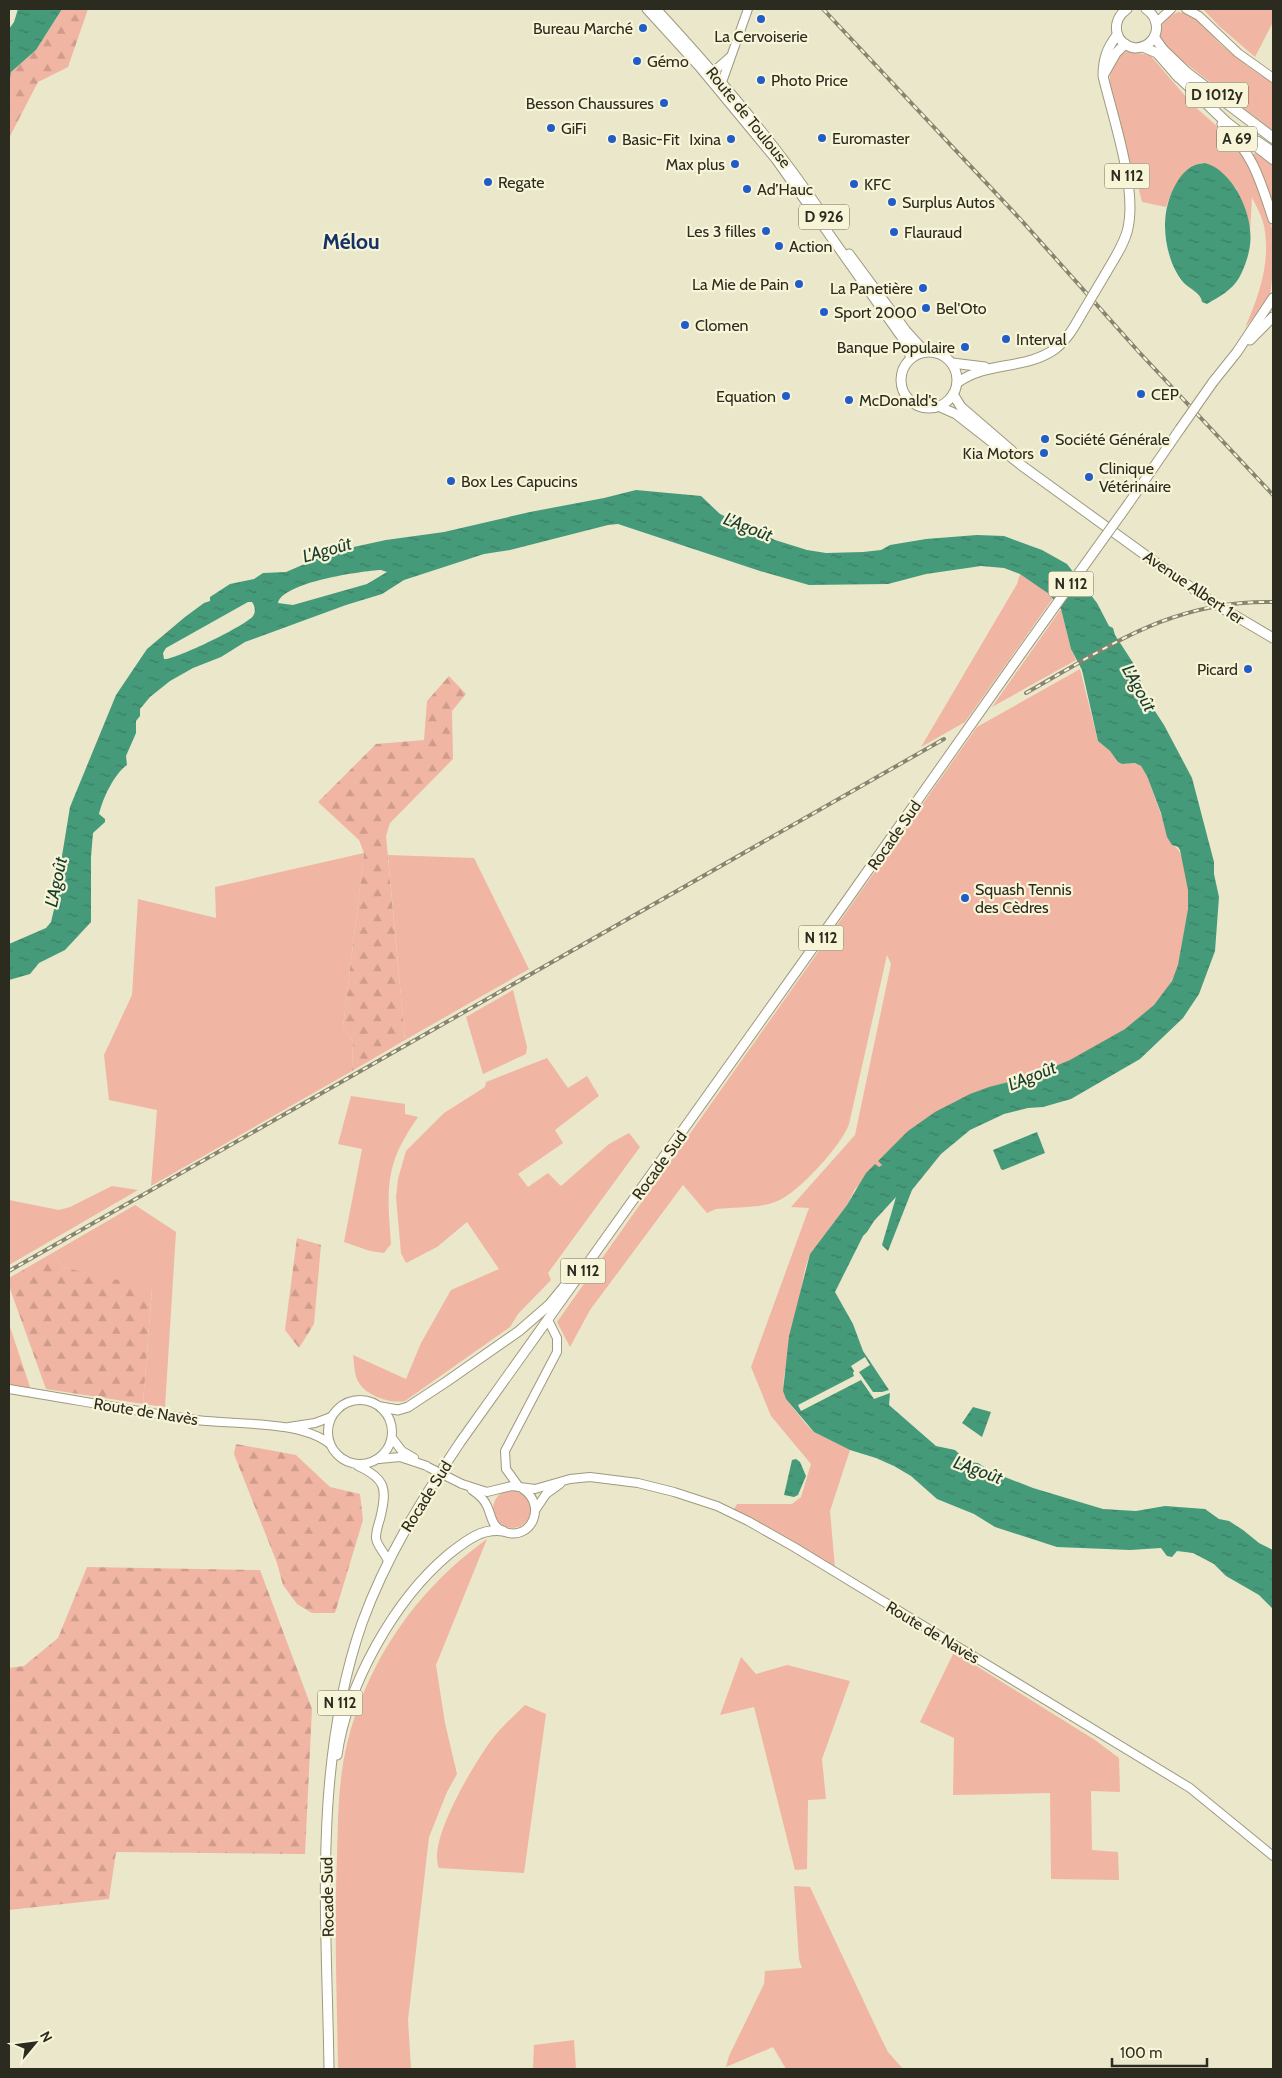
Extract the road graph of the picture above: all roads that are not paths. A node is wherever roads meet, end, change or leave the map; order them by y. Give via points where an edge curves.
1 (647, 9) edge
2 (656, 9) edge
3 (748, 9) edge
4 (1127, 9) edge
5 (1150, 9) edge
6 (1172, 9) edge
7 (1186, 9) edge
8 (1193, 9) edge
9 (1199, 16) junction
10 (1156, 22) junction
11 (1117, 35) junction
12 (1154, 38) junction
13 (1125, 44) junction
14 (1143, 47) junction
15 (1162, 50) junction
16 (732, 56) junction
17 (713, 72) junction
18 (1176, 74) junction
19 (1103, 76) junction
20 (1273, 78) edge
21 (722, 82) junction
22 (1273, 138) edge
23 (1273, 152) edge
24 (1273, 159) edge
25 (1273, 219) edge
26 (1273, 298) edge
27 (1273, 317) edge
28 (925, 352) junction
29 (1237, 352) junction
30 (911, 358) junction
31 (952, 363) junction
32 (990, 367) junction
33 (957, 383) junction
34 (953, 394) junction
35 (938, 406) junction
36 (1047, 483) junction
37 (1273, 638) edge
38 (619, 1221) junction
39 (548, 1320) junction
40 (9, 1389) edge
41 (382, 1407) junction
42 (332, 1418) junction
43 (284, 1427) junction
44 (392, 1438) junction
45 (330, 1444) junction
46 (379, 1459) junction
47 (354, 1464) junction
48 (427, 1466) junction
49 (564, 1482) junction
50 (463, 1484) junction
51 (521, 1488) junction
52 (500, 1490) junction
53 (489, 1509) junction
54 (536, 1509) junction
55 (503, 1531) junction
56 (388, 1562) junction
57 (326, 1852) junction
58 (1273, 1856) edge
59 (329, 2069) edge

1 - 30 main road, D 926 via 776,159 906,343
2 - 17 main road, Route de Toulouse / D 926
3 - 16 main road
4 - 11 main road via 1117,19
5 - 10 main road
6 - 10 main road
7 - 9 main road
8 - 9 main road
9 - 20 main road via 1238,53
10 - 12 main road
11 - 13 main road
11 - 19 main road, N 112 via 1103,62
12 - 14 main road
12 - 15 main road
13 - 14 main road
13 - 19 main road
14 - 18 main road via 1157,53
15 - 22 highway, D 1012y
15 - 23 main road, A 69 via 1207,100
16 - 17 main road
16 - 21 main road
17 - 21 main road, Route de Toulouse / D 926
18 - 24 highway, A 69 via 1227,124
18 - 25 main road, A 69 via 1242,145 1253,164
19 - 32 main road, N 112, bridge via 1129,188 1128,229 1070,334 1055,349 1033,359
21 - 28 main road, Route de Toulouse / D 926 via 793,170 839,240 914,342
26 - 29 main road, Rocade Sud
27 - 29 main road, Rocade Sud
28 - 30 main road
28 - 31 main road, D 926 via 941,355
29 - 38 main road, Rocade Sud / N 112, bridge
30 - 35 main road via 902,374 904,393 919,406
31 - 32 main road, N 112
31 - 33 main road
32 - 33 main road, N 112 via 967,375
33 - 34 main road
34 - 35 main road
34 - 36 main road via 961,407
35 - 36 main road via 956,414
36 - 37 main road, Avenue Albert 1er via 1217,605
38 - 39 main road, Rocade Sud / N 112
38 - 41 main road via 549,1305 520,1331 408,1407 398,1410
39 - 51 main road via 557,1338 557,1352 505,1451 506,1469
39 - 56 main road, Rocade Sud / N 112 via 422,1499
40 - 43 main road, Route de Navès via 199,1420
41 - 42 main road, Route de Navès via 369,1401 351,1401 336,1410
41 - 44 main road via 391,1421
42 - 43 main road, Route de Navès
42 - 45 main road via 328,1435
43 - 45 main road, Route de Navès via 314,1435
44 - 46 main road via 390,1446
44 - 48 main road, Route de Navès via 402,1451
45 - 47 main road, Route de Navès via 340,1457
46 - 47 main road, Route de Navès
46 - 48 main road, Route de Navès via 400,1457
47 - 56 main road via 375,1475 383,1487 384,1498 376,1536
48 - 50 main road, Route de Navès, bridge
49 - 51 main road, Route de Navès via 535,1489
49 - 54 main road, Route de Navès via 546,1494
49 - 58 main road, Route de Navès via 590,1477 653,1486 695,1498 748,1521 1182,1783
50 - 52 main road, Route de Navès via 482,1491
50 - 53 main road, Route de Navès via 480,1496
51 - 52 main road, Route de Navès via 512,1486
51 - 54 main road via 532,1497
52 - 53 main road via 492,1498
53 - 55 main road, Route de Navès via 493,1522
54 - 55 main road, Route de Navès via 526,1529 511,1533
55 - 57 main road via 480,1533 445,1558 412,1592 385,1631 344,1723 338,1747
56 - 57 main road, Rocade Sud / N 112 via 362,1624 339,1708 329,1777
57 - 59 main road, Rocade Sud / N 112

